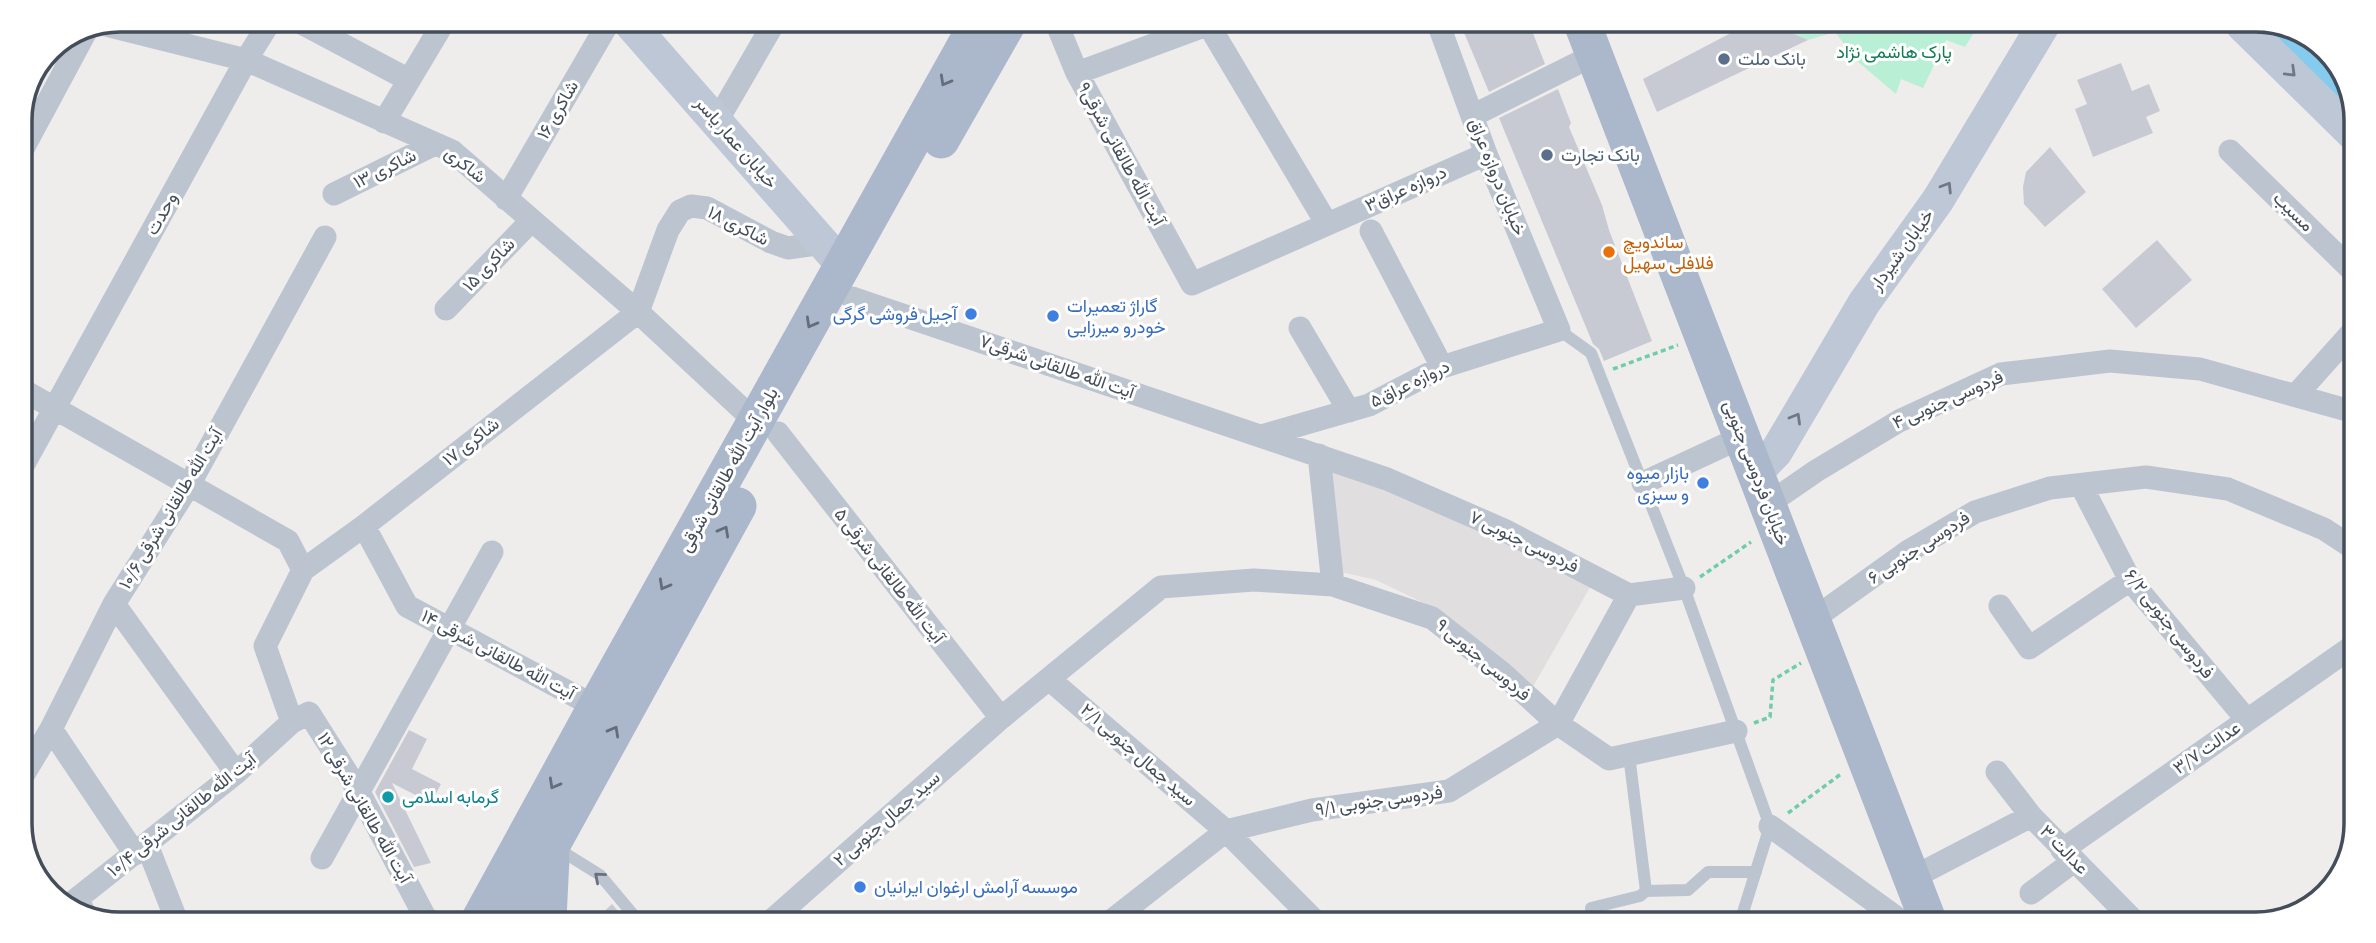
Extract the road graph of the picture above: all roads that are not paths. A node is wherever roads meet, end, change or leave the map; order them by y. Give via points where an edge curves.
1 (134, 32) edge
2 (264, 32) edge
3 (319, 32) edge
4 (438, 32) edge
5 (603, 32) edge
6 (639, 32) edge
7 (769, 32) edge
8 (973, 32) edge
9 (1002, 32) edge
10 (1060, 32) edge
11 (1188, 32) edge
12 (1217, 32) edge
13 (1441, 32) edge
14 (2039, 32) edge
15 (2250, 32) edge
16 (1588, 39) edge
17 (81, 41) edge
18 (246, 60) junction
19 (1077, 73) junction
20 (409, 80) junction
21 (1472, 116) junction
22 (717, 121) junction
23 (384, 122) junction
24 (2344, 125) edge
25 (32, 132) edge
26 (435, 144) junction
27 (2230, 151) dead end
28 (1486, 154) junction
29 (334, 194) dead end
30 (506, 198) junction
31 (531, 221) junction
32 (1327, 224) junction
33 (1371, 231) dead end
34 (325, 237) dead end
35 (2344, 261) edge
36 (839, 269) junction
37 (1192, 284) joint
38 (446, 309) dead end
39 (638, 312) junction
40 (1300, 328) dead end
41 (1559, 330) junction
42 (2344, 341) edge
43 (1442, 366) junction
44 (32, 395) edge
45 (2296, 395) junction
46 (56, 409) junction
47 (2344, 409) edge
48 (1349, 411) junction
49 (766, 428) junction
50 (1261, 436) junction
51 (1742, 438) junction
52 (32, 451) edge
53 (1319, 455) junction
54 (1643, 483) junction
55 (189, 485) junction
56 (2081, 485) junction
57 (1766, 501) junction
58 (364, 526) junction
59 (2344, 542) edge
60 (492, 552) dead end
61 (303, 570) junction
62 (2130, 580) junction
63 (1333, 585) junction
64 (1684, 588) junction
65 (1629, 594) junction
66 (114, 604) junction
67 (2000, 606) dead end
68 (449, 630) junction
69 (1818, 635) junction
70 (2344, 652) edge
71 (1049, 679) junction
72 (596, 707) junction
73 (1001, 718) junction
74 (2247, 720) junction
75 (292, 722) junction
76 (1558, 724) junction
77 (51, 729) junction
78 (1736, 730) junction
79 (1629, 755) junction
80 (32, 760) edge
81 (1997, 772) dead end
82 (236, 773) junction
83 (359, 792) junction
84 (2031, 816) junction
85 (1770, 826) junction
86 (1226, 831) junction
87 (551, 845) junction
88 (141, 849) junction
89 (2068, 855) junction
90 (322, 858) dead end
91 (1756, 872) junction
92 (1912, 878) junction
93 (1646, 891) junction
94 (2031, 893) dead end
95 (83, 903) edge
96 (1591, 908) dead end
97 (172, 912) edge
98 (422, 912) edge
99 (484, 912) edge
100 (515, 912) edge
101 (548, 912) edge
102 (631, 912) edge
103 (781, 912) edge
104 (1122, 912) edge
105 (1306, 912) edge
106 (1743, 912) edge
107 (1889, 912) edge
108 (1925, 912) edge
109 (2125, 912) edge

1 - 18 street, شاکری
2 - 18 street, وحدت
3 - 20 street
4 - 20 street
5 - 30 street, شاکری ۱۶
6 - 22 street, خیابان عمار یاسر
7 - 22 street
8 -> 36 main road, بلوار آیت الله طالقانی شرقی
9 - 36 main road, بلوار آیت الله طالقانی شرقی
10 - 19 street, آیت الله طالقانی شرقی۹
11 - 19 street
12 - 32 street
13 - 21 street, خیابان دروازه عراق
57 -> 14 street, خیابان شیردار via 1776,452 1864,303 1938,200
15 -> 24 street
16 - 21 street
16 - 51 main road, خیابان فردوسی جنوبی
17 - 25 street
18 - 23 street, شاکری
18 - 46 street, وحدت
19 - 37 street, آیت الله طالقانی شرقی۹
20 - 23 street
21 - 28 street, خیابان دروازه عراق
22 - 36 street, خیابان عمار یاسر
23 - 26 street, شاکری
26 - 29 street, شاکری ۱۳
26 - 30 street, شاکری via 452,151
27 - 35 street, مسیب
28 - 32 street, دروازه عراق۳
28 - 41 street, خیابان دروازه عراق
30 - 31 street, شاکری
31 - 38 street, شاکری ۱۵
31 - 39 street, شاکری
32 - 37 street, دروازه عراق۳
33 - 43 street
34 - 55 street, آیت الله طالقانی شرقی ۱۰/۶
36 - 39 street, شاکری ۱۸ via 771,242 707,208 685,207 668,230
36 - 49 main road, بلوار آیت الله طالقانی شرقی
36 - 50 street, آیت الله طالقانی شرقی۷
39 - 49 street, شاکری
39 - 58 street, شاکری ۱۷
40 - 48 street
41 - 43 street, دروازه عراق۵
41 - 54 lane via 1591,353
42 - 45 street
43 - 48 street, دروازه عراق۵
44 - 46 street
45 - 47 street, فردوسی جنوبی ۴
45 - 57 street, فردوسی جنوبی ۴ via 2200,369 2110,361 2000,374 1899,421
46 - 52 street, وحدت
46 - 55 street
48 - 50 street, دروازه عراق۵
49 -> 72 main road, بلوار آیت الله طالقانی شرقی
49 - 73 street, آیت الله طالقانی شرقی ۵
87 -> 49 main road, بلوار آیت الله طالقانی شرقی
50 - 53 street, فردوسی جنوبی ۷
51 - 54 street
51 - 57 main road, خیابان فردوسی جنوبی
53 - 63 street
53 - 65 street, فردوسی جنوبی ۷ via 1504,530
54 - 64 lane
55 - 61 street via 288,541
55 - 66 street, آیت الله طالقانی شرقی ۱۰/۶
56 - 59 street, فردوسی جنوبی ۶ via 2146,477 2228,489 2324,529
56 - 62 street, فردوسی جنوبی ۶/۲
56 - 69 street, فردوسی جنوبی ۶ via 2050,488 1975,512 1907,551
57 - 69 main road, خیابان فردوسی جنوبی
58 - 61 street, شاکری ۱۷
58 - 68 street, آیت الله طالقانی شرقی ۱۴ via 407,606
60 - 68 street
61 - 75 street via 265,646
62 - 67 street via 2029,648
62 - 74 street, فردوسی جنوبی ۶/۲
63 - 71 street, فردوسی جنوبی ۹ via 1254,580 1161,587
63 - 76 street, فردوسی جنوبی ۹ via 1432,618
64 - 65 street
64 - 78 lane
65 - 76 street
66 - 77 street, آیت الله طالقانی شرقی ۱۰/۶
66 - 82 street
68 - 72 street, آیت الله طالقانی شرقی ۱۴
68 - 83 street
69 - 92 main road, خیابان فردوسی جنوبی
70 - 74 street, عدالت ۳/۷
71 - 73 street, فردوسی جنوبی ۹
71 - 86 street, سید جمال جنوبی ۲/۱
72 -> 99 main road, بلوار آیت الله طالقانی شرقی
73 - 103 street, سید جمال جنوبی ۲
74 - 89 street, عدالت ۳/۷
75 - 82 street, آیت الله طالقانی شرقی ۱۰/۴
75 - 83 street, آیت الله طالقانی شرقی ۱۲ via 309,713
76 - 79 street, فردوسی جنوبی ۹ via 1609,759
76 - 86 street, فردوسی جنوبی ۹/۱ via 1449,791 1312,810
77 - 80 street, آیت الله طالقانی شرقی ۱۰/۶
77 - 88 street
78 - 79 street, فردوسی جنوبی ۹
78 - 85 lane
79 - 93 lane
81 - 84 street, عدالت ۳
82 - 88 street, آیت الله طالقانی شرقی ۱۰/۴
83 - 90 street
83 - 98 street, آیت الله طالقانی شرقی ۱۲
84 - 89 street, عدالت ۳
84 - 92 street
85 - 91 lane
85 - 107 street
86 - 104 street
86 - 105 street, سید جمال جنوبی ۲/۱
87 - 100 main road, بلوار آیت الله طالقانی شرقی
87 - 101 main road
102 -> 87 lane via 600,875
88 - 95 street, آیت الله طالقانی شرقی ۱۰/۴
88 - 97 street
89 - 94 street, عدالت ۳/۷
89 - 109 street, عدالت ۳
91 - 93 lane via 1708,872 1688,890
91 - 106 lane
92 - 108 main road, خیابان فردوسی جنوبی
93 - 96 lane

